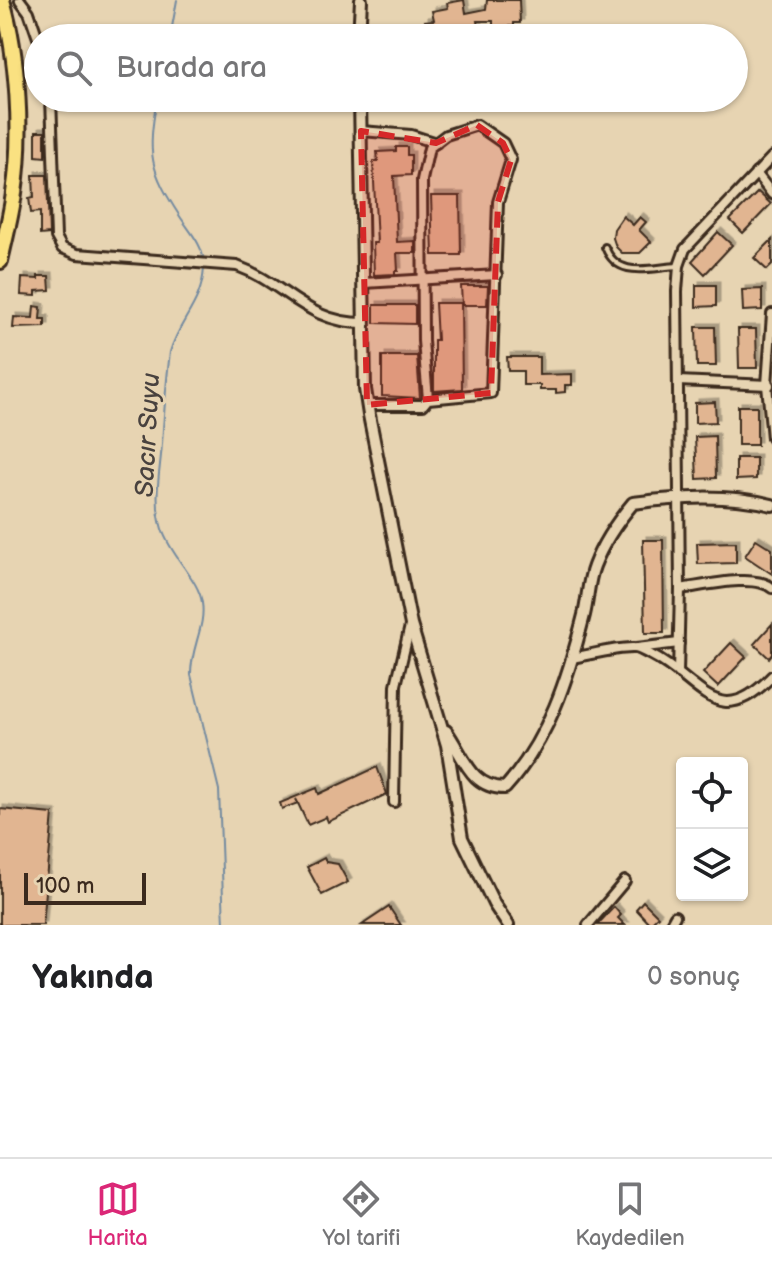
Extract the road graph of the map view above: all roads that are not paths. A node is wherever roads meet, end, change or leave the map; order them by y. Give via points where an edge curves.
1 (2, 0) edge
2 (20, 0) edge
3 (361, 0) edge
4 (33, 24) edge
5 (360, 24) edge
6 (52, 112) edge
7 (360, 112) edge
8 (361, 131) junction
9 (436, 143) junction
10 (772, 157) edge
11 (756, 173) junction
12 (772, 194) edge
13 (605, 247) dead end
14 (0, 261) edge
15 (679, 266) junction
16 (497, 275) junction
17 (422, 278) junction
18 (364, 283) junction
19 (772, 314) edge
20 (364, 323) junction
21 (678, 381) junction
22 (769, 385) edge
23 (428, 399) junction
24 (367, 405) junction
25 (772, 438) edge
26 (680, 497) junction
27 (772, 505) edge
28 (772, 588) edge
29 (680, 589) junction
30 (411, 625) junction
31 (679, 643) junction
32 (636, 648) junction
33 (572, 658) junction
34 (678, 673) junction
35 (772, 676) edge
36 (441, 724) junction
37 (394, 802) dead end
38 (625, 881) dead end
39 (593, 923) edge
40 (508, 925) edge

1 - 14 highway via 13,38 17,147 15,191
2 - 4 street
3 - 5 street
6 - 20 street via 59,245 73,254 219,263 254,273 327,318
7 - 8 street
8 - 9 street
8 - 18 street
9 - 16 street via 477,125 503,143 511,160 498,202
9 - 17 street via 429,148 422,180
10 - 11 street
11 - 12 street
11 - 15 street via 685,249
13 - 15 lane via 610,259 631,270
15 - 21 street
16 - 17 street
16 - 23 street via 491,393
17 - 18 street
17 - 23 street
18 - 20 street
19 - 22 street
20 - 24 street
21 - 22 street
21 - 26 street
22 - 25 street
23 - 24 street via 423,405
24 - 30 street
26 - 27 street via 745,498
26 - 29 street
26 - 33 street via 633,503 614,525 593,568
28 - 29 street via 748,581
29 - 31 street
30 - 36 street
30 - 37 street via 396,685
31 - 32 street
31 - 34 street
32 - 33 street
32 - 34 street
33 - 36 street via 552,717 505,788 491,788 474,778
34 - 35 street via 706,697 725,702 743,700
36 - 40 street via 462,838
38 - 39 street

